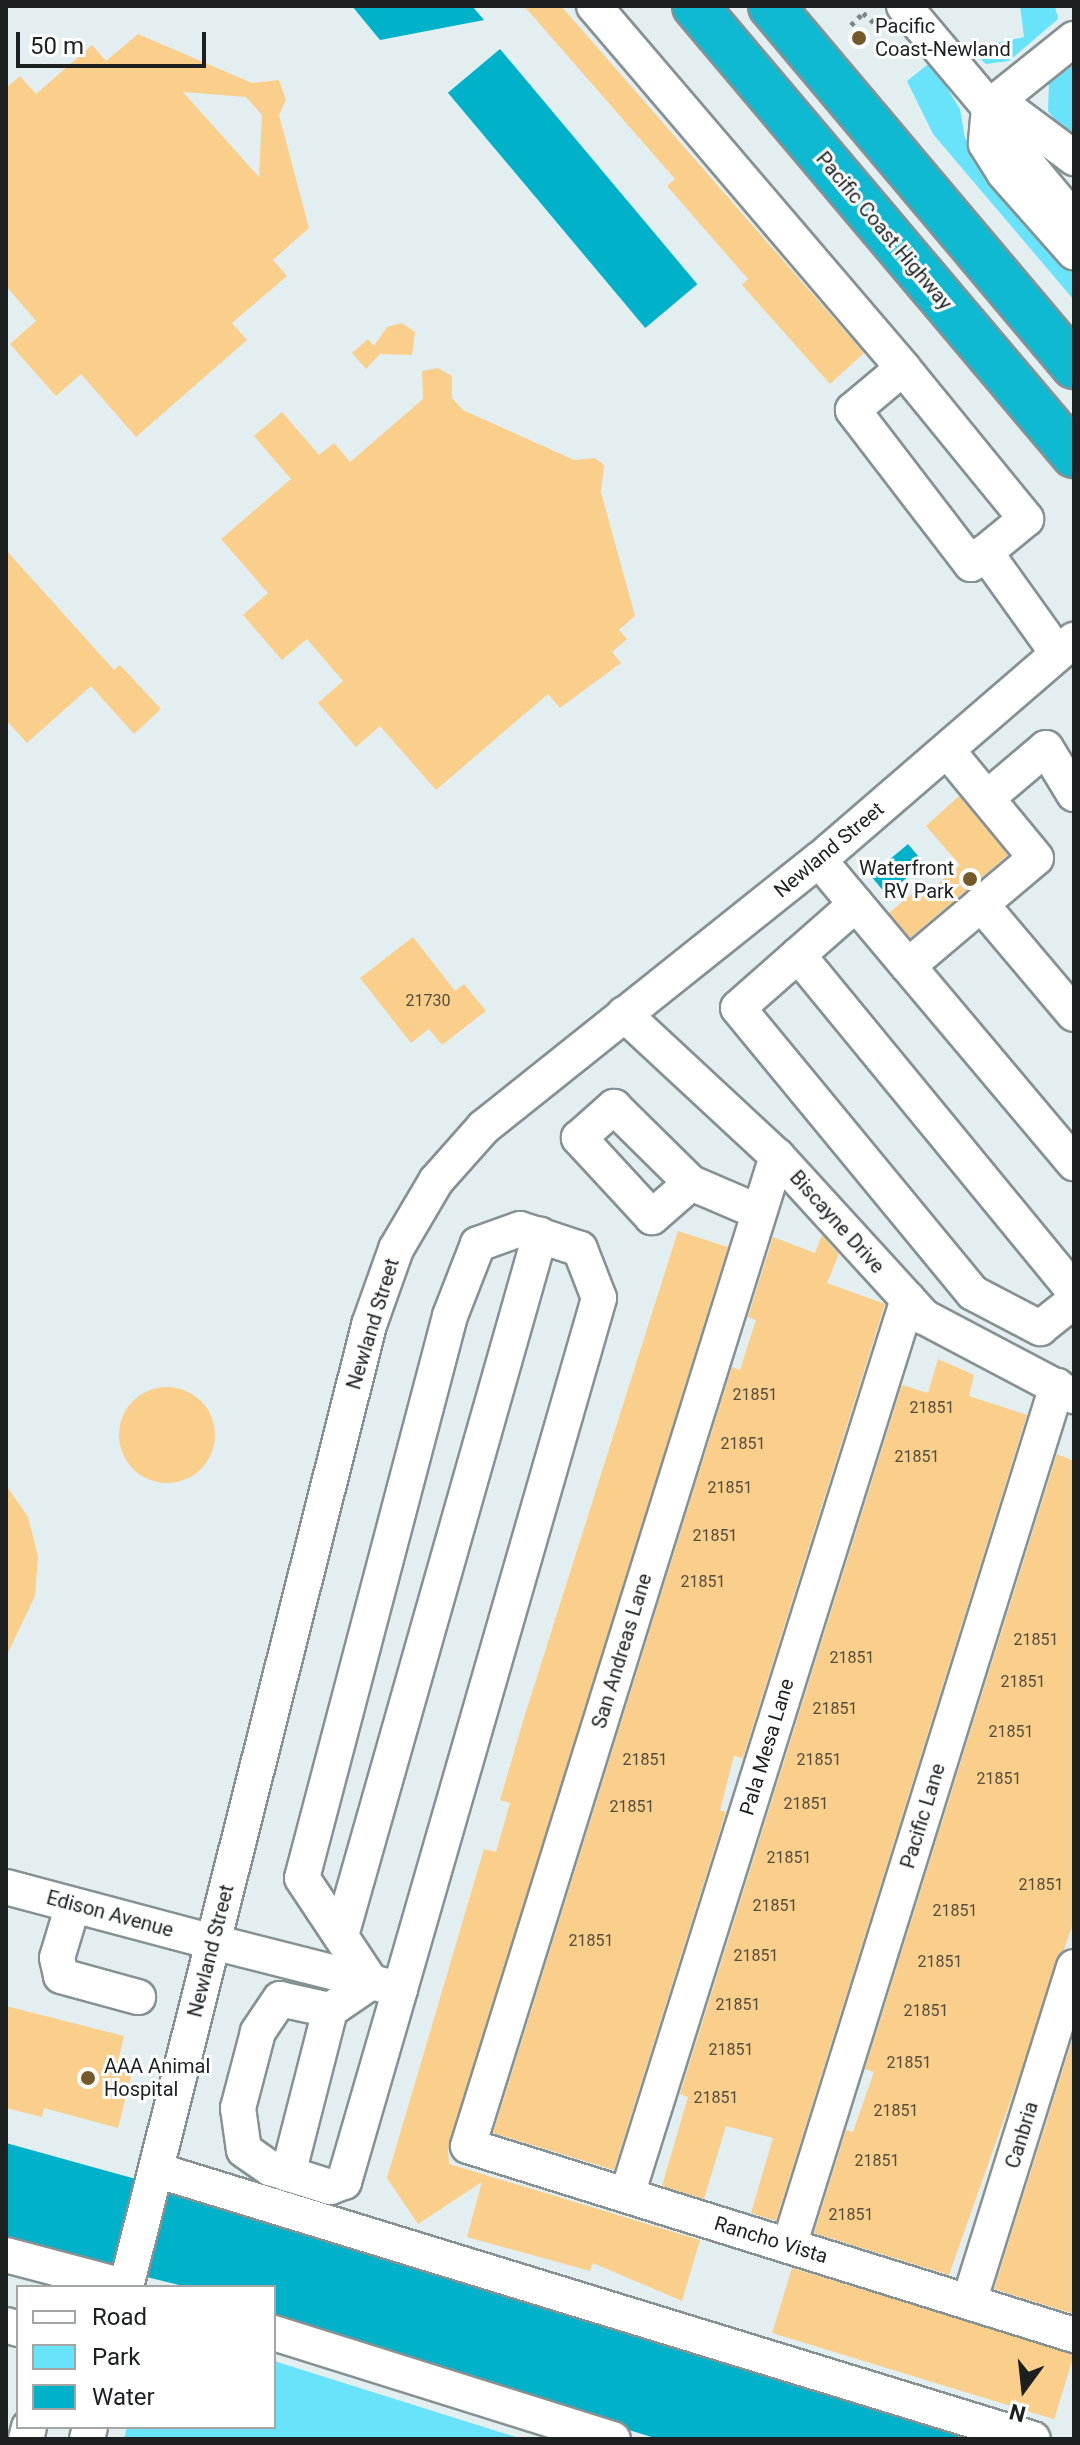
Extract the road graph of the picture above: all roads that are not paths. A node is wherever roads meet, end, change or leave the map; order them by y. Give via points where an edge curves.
1 (594, 6) edge
2 (695, 6) edge
3 (771, 6) edge
4 (904, 6) edge
5 (1074, 39) edge
6 (989, 110) junction
7 (1074, 158) edge
8 (1074, 220) edge
9 (1074, 252) edge
10 (1074, 366) edge
11 (903, 368) junction
12 (1074, 455) edge
13 (985, 552) junction
14 (1066, 647) edge
15 (947, 750) junction
16 (1074, 794) edge
17 (987, 798) junction
18 (819, 860) junction
19 (856, 904) junction
20 (981, 904) junction
21 (798, 955) junction
22 (908, 966) junction
23 (624, 1014) junction
24 (1074, 1014) edge
25 (777, 1156) junction
26 (1074, 1163) edge
27 (691, 1183) dead end
28 (759, 1212) junction
29 (540, 1235) junction
30 (1074, 1291) edge
31 (908, 1299) junction
32 (1074, 1301) edge
33 (1065, 1391) edge
34 (6, 1887) edge
35 (73, 1905) junction
36 (342, 1932) junction
37 (213, 1942) junction
38 (1074, 1967) edge
39 (385, 1986) junction
40 (138, 1997) dead end
41 (330, 2010) junction
42 (468, 2146) joint
43 (288, 2174) junction
44 (154, 2176) junction
45 (627, 2195) junction
46 (789, 2246) junction
47 (6, 2255) edge
48 (127, 2284) edge
49 (969, 2302) junction
50 (276, 2334) edge
51 (1074, 2335) edge
52 (613, 2439) edge
53 (1033, 2439) edge

1 - 11 street
2 - 12 highway, Pacific Coast Highway
3 - 10 highway
4 - 6 street
5 - 6 street
6 - 7 street via 1007,108
6 - 8 street
6 - 9 street via 986,144 1004,173
11 - 13 street via 1026,519
11 - 13 street via 853,410 971,564
13 - 14 street
14 - 15 street, Newland Street
15 - 17 street
15 - 18 street, Newland Street
16 - 17 street via 1046,748
17 - 20 street via 1036,858
18 - 19 street
18 - 23 street, Newland Street
19 - 21 street
19 - 22 street
20 - 22 street
20 - 24 street
21 - 30 street
21 - 32 street via 738,1008 973,1293 1040,1328
22 - 26 street
23 - 25 street, Biscayne Drive
23 - 37 street, Newland Street via 484,1127 436,1181 396,1249 369,1325
25 - 28 street, San Andreas Lane
25 - 31 street, Biscayne Drive
27 - 28 street
28 - 42 street, San Andreas Lane
29 - 36 street
29 - 36 street via 520,1229 478,1244 450,1316 302,1878
29 - 39 street via 580,1249 599,1298
31 - 33 street, Biscayne Drive via 946,1333
31 - 45 street, Pala Mesa Lane
33 - 46 street, Pacific Lane
34 - 35 street, Edison Avenue
35 - 37 street, Edison Avenue
35 - 40 street via 57,1958 61,1976
36 - 39 street
37 - 39 street, Edison Avenue
37 - 44 street, Newland Street
38 - 49 street, Canbria
39 - 41 street
39 - 43 street via 344,2182 330,2187
41 - 43 street
41 - 43 street via 280,1999 258,2032 238,2108 244,2150
42 - 45 street, Rancho Vista
44 - 48 street, Newland Street
44 - 53 street
45 - 46 street, Rancho Vista
46 - 49 street, Rancho Vista
47 - 48 street
49 - 51 street, Rancho Vista
50 - 52 street

